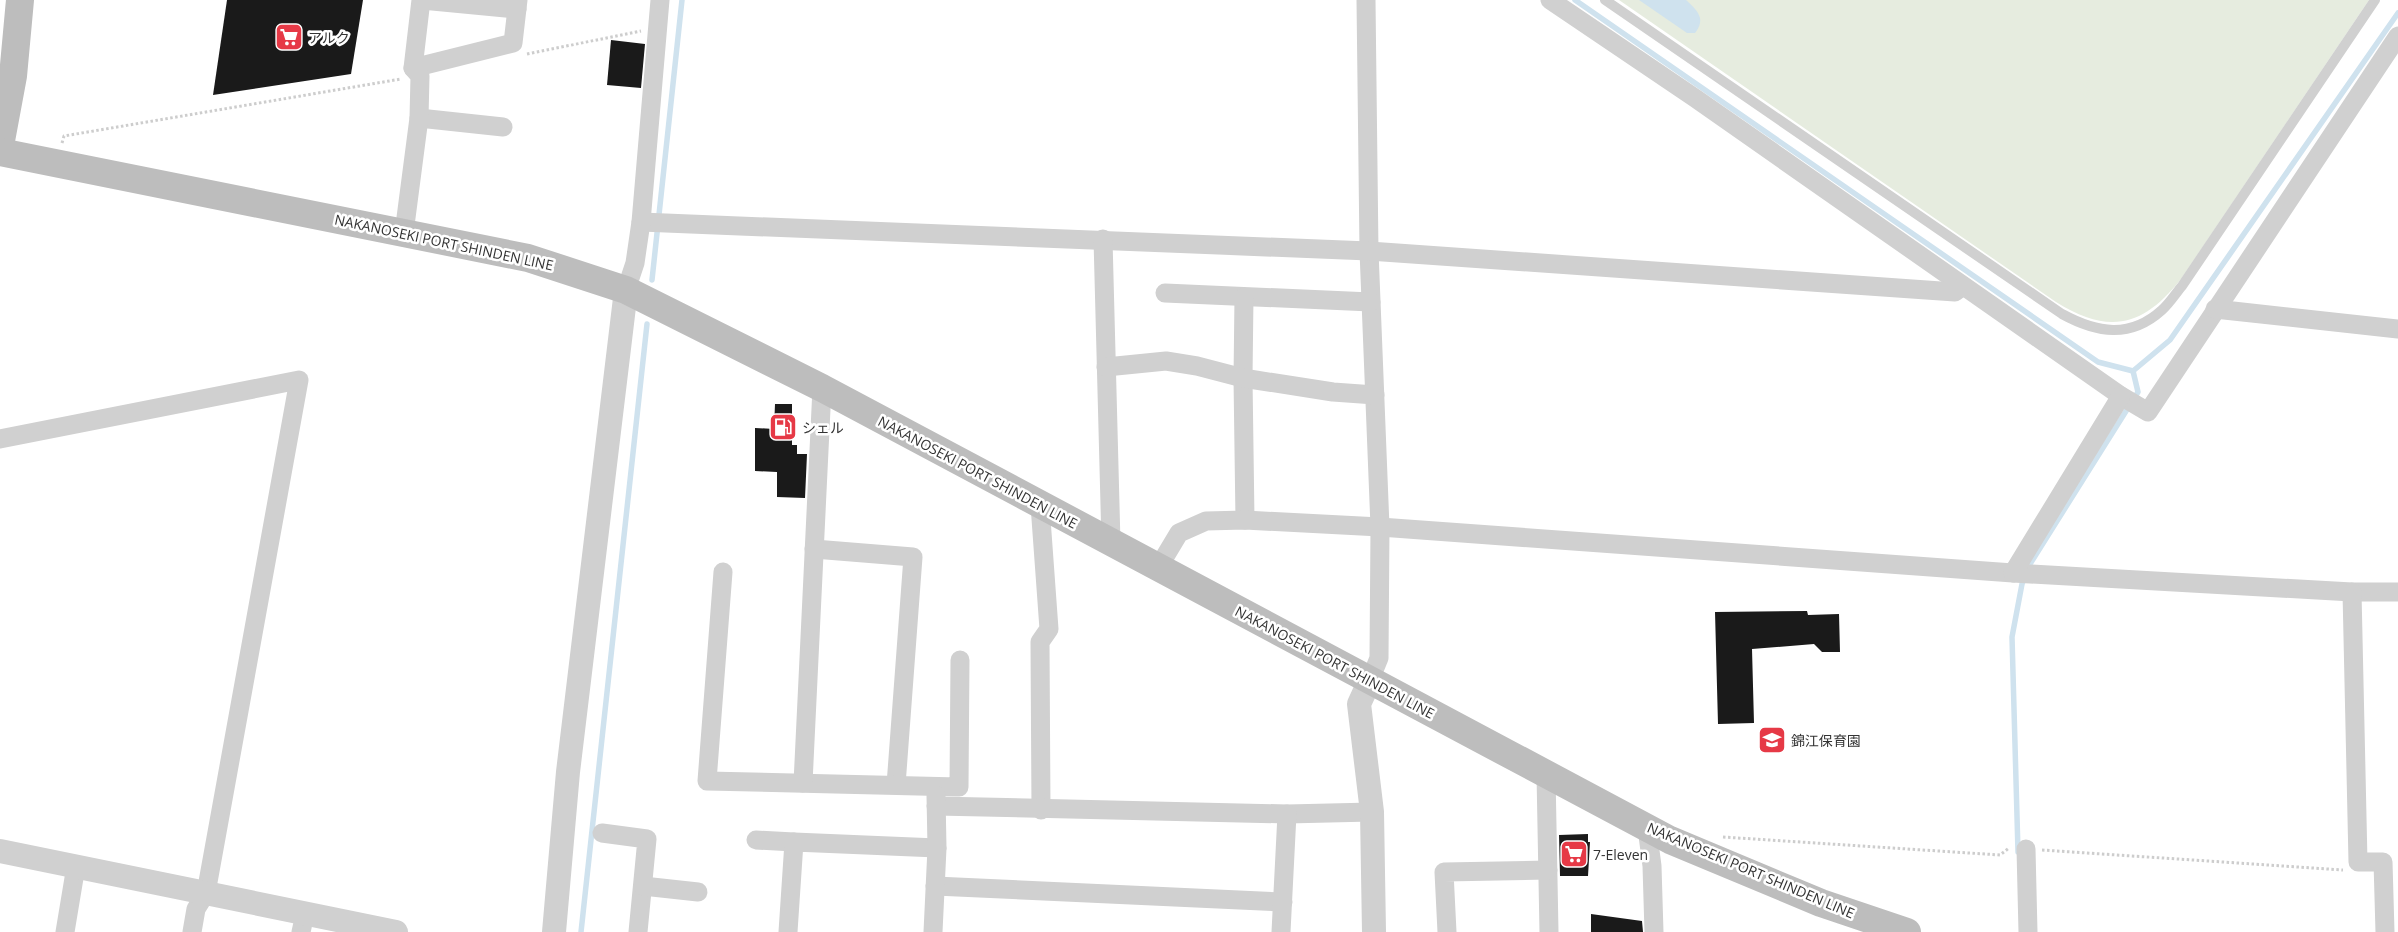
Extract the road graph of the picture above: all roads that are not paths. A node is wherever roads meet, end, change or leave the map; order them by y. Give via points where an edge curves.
1 (20, 0) edge
2 (422, 0) edge
3 (660, 0) edge
4 (1366, 0) edge
5 (1550, 0) edge
6 (1606, 0) edge
7 (2375, 0) edge
8 (517, 5) edge
9 (2396, 44) edge
10 (417, 72) junction
11 (419, 118) junction
12 (503, 127) dead end
13 (0, 146) edge
14 (0, 152) edge
15 (641, 222) junction
16 (404, 233) junction
17 (1103, 240) junction
18 (1369, 251) junction
19 (1963, 286) junction
20 (626, 290) junction
21 (1165, 293) dead end
22 (1244, 296) junction
23 (1371, 302) junction
24 (2215, 309) junction
25 (2398, 329) edge
26 (1106, 367) junction
27 (1243, 378) junction
28 (822, 388) junction
29 (1375, 395) junction
30 (2120, 396) junction
31 (0, 439) edge
32 (1040, 505) junction
33 (1245, 520) junction
34 (1380, 527) junction
35 (1111, 543) junction
36 (814, 549) junction
37 (1158, 568) junction
38 (723, 572) dead end
39 (2013, 573) junction
40 (2352, 592) junction
41 (2398, 592) edge
42 (960, 660) dead end
43 (1370, 680) junction
44 (1546, 774) junction
45 (803, 783) junction
46 (896, 785) junction
47 (936, 786) junction
48 (936, 806) junction
49 (1041, 810) junction
50 (1372, 812) junction
51 (1287, 814) junction
52 (1647, 828) junction
53 (602, 833) dead end
54 (756, 840) dead end
55 (794, 842) junction
56 (937, 848) junction
57 (2026, 849) road end
58 (0, 851) edge
59 (76, 866) junction
60 (1548, 870) junction
61 (643, 886) junction
62 (935, 886) junction
63 (698, 892) dead end
64 (206, 893) junction
65 (1283, 902) junction
66 (303, 923) edge
67 (65, 932) edge
68 (192, 932) edge
69 (396, 932) edge
70 (554, 932) edge
71 (638, 932) edge
72 (788, 932) edge
73 (933, 932) edge
74 (1282, 932) edge
75 (1374, 932) edge
76 (1446, 932) edge
77 (1549, 932) edge
78 (1654, 932) edge
79 (1906, 932) edge
80 (2028, 932) edge
81 (2385, 932) edge

1 - 13 main road via 13,76
2 - 8 street
2 - 10 street
3 - 15 street
4 - 18 street
5 - 19 street
6 - 7 lane via 2062,314 2085,326 2106,331 2138,326 2162,310 2182,286
8 - 10 street via 513,43
9 - 24 street
10 - 11 street
11 - 12 street
11 - 16 street
14 - 16 main road, NAKANOSEKI PORT SHINDEN LINE
15 - 17 street
15 - 20 street via 635,262
16 - 20 main road, NAKANOSEKI PORT SHINDEN LINE via 528,258
17 - 18 street
17 - 26 street
18 - 19 street via 1954,292
18 - 23 street
19 - 30 street
20 - 28 main road, NAKANOSEKI PORT SHINDEN LINE
20 - 70 street via 568,772
21 - 22 street
22 - 23 street
22 - 27 street
23 - 29 street
24 - 25 street
24 - 30 street via 2148,412
26 - 27 street via 1166,361
26 - 35 street
27 - 29 street via 1332,392
27 - 33 street
28 - 32 main road, NAKANOSEKI PORT SHINDEN LINE
28 - 36 street
29 - 34 street
30 - 39 street
31 - 64 street via 299,380
32 - 35 main road, NAKANOSEKI PORT SHINDEN LINE
32 - 49 street via 1049,629 1040,642
33 - 34 street
33 - 37 street via 1206,521 1179,534
34 - 39 street
34 - 43 street via 1379,658
35 - 37 main road, NAKANOSEKI PORT SHINDEN LINE
36 - 45 street
36 - 46 street via 914,557
37 - 43 main road, NAKANOSEKI PORT SHINDEN LINE
38 - 45 street via 707,781
39 - 40 street
40 - 41 street
40 - 81 street via 2358,862 2383,862
42 - 47 street via 959,787
43 - 44 main road, NAKANOSEKI PORT SHINDEN LINE
43 - 50 street via 1359,704
44 - 52 main road, NAKANOSEKI PORT SHINDEN LINE
44 - 60 street
45 - 46 street
46 - 47 street
47 - 48 street
48 - 49 street
48 - 56 street
49 - 51 street
50 - 51 street
50 - 75 street
51 - 65 street
52 - 78 street
52 - 79 main road, NAKANOSEKI PORT SHINDEN LINE via 1821,903
53 - 61 street via 647,839
54 - 55 street
55 - 56 street
55 - 72 street
56 - 62 street
57 - 80 street
58 - 59 street
59 - 64 street
59 - 67 street
60 - 76 street via 1444,872
60 - 77 street
61 - 63 street
61 - 71 street
62 - 65 street
62 - 73 street
64 - 66 street
64 - 68 street via 196,909
65 - 74 street
66 - 69 street

